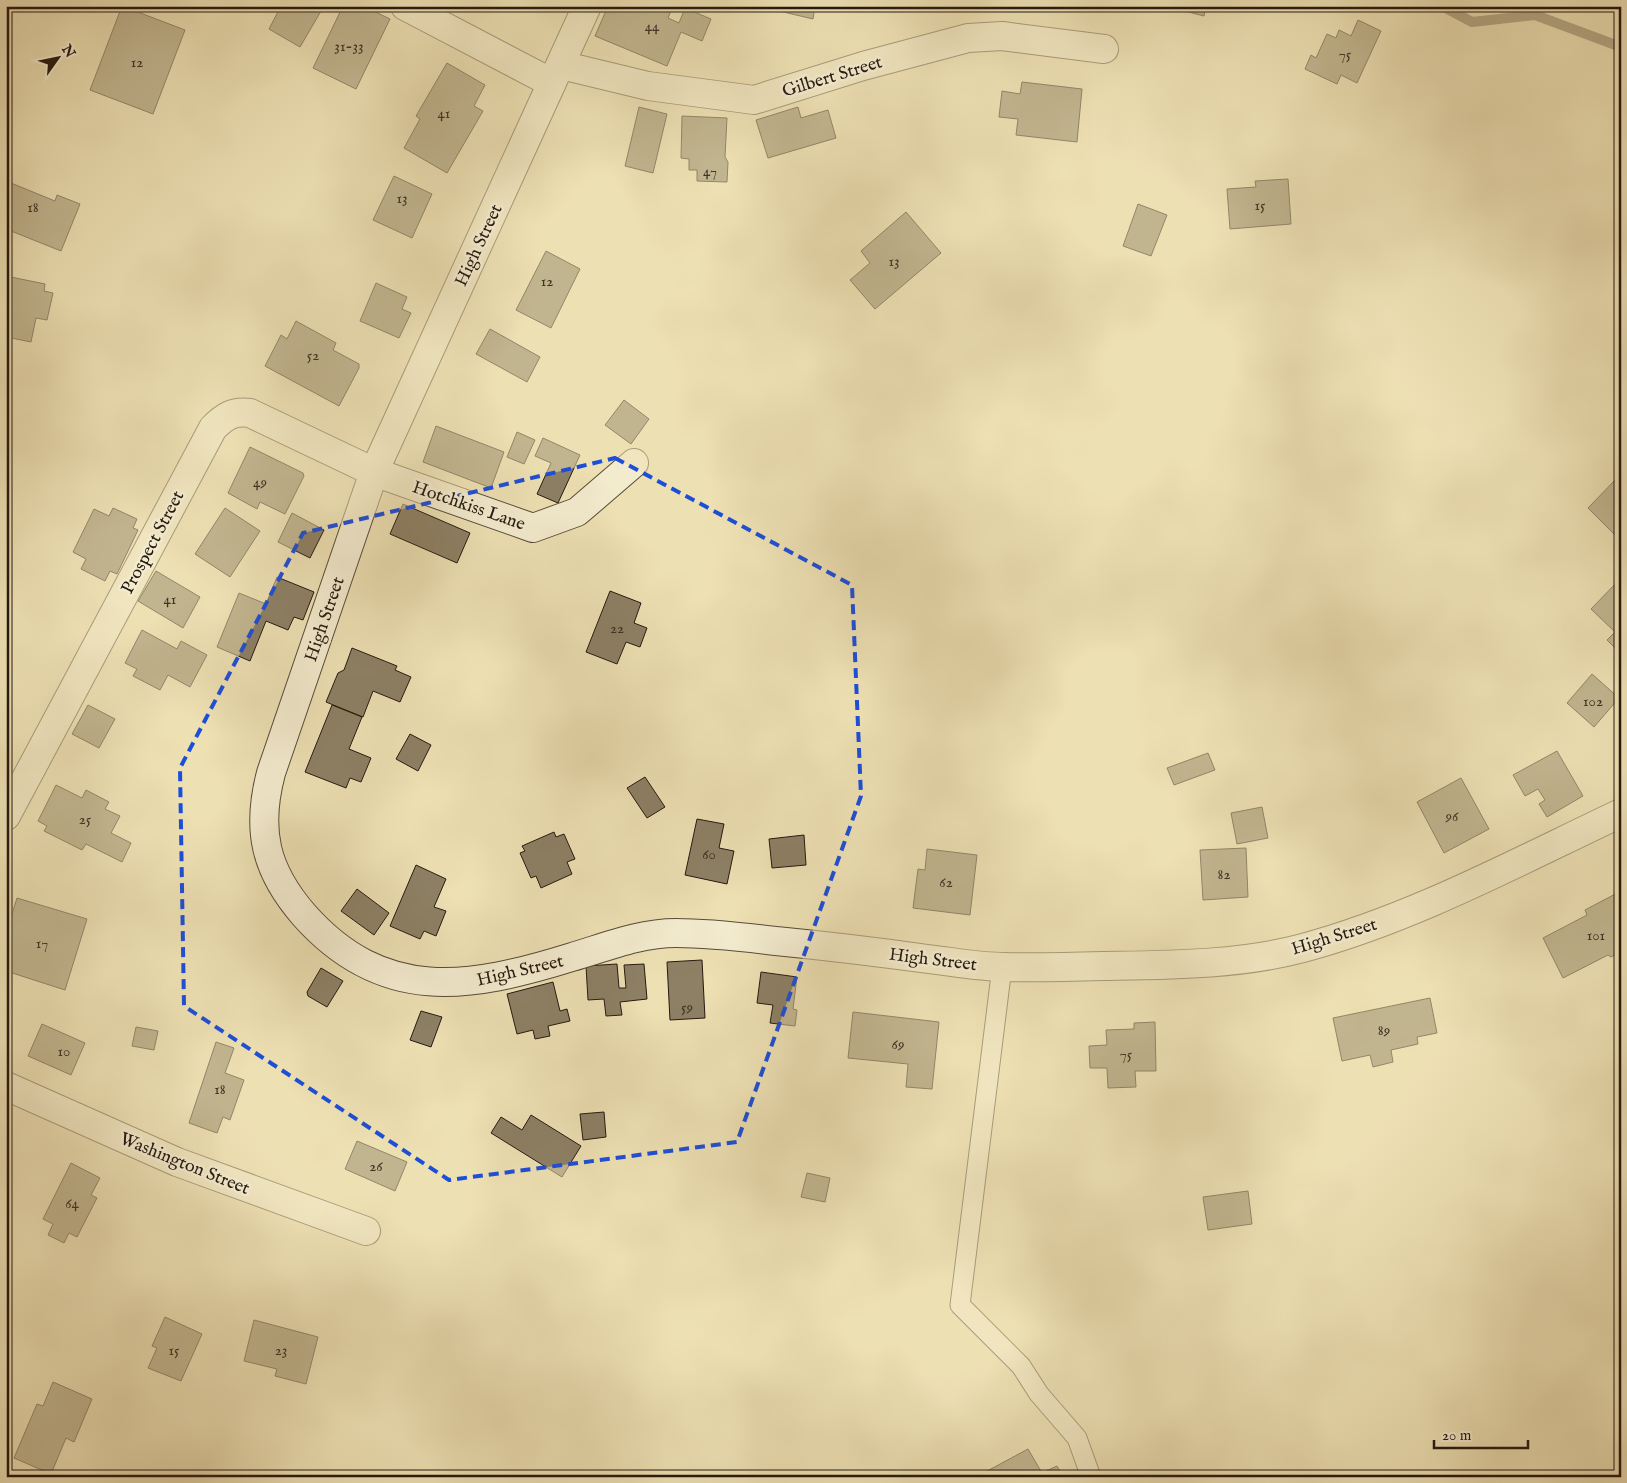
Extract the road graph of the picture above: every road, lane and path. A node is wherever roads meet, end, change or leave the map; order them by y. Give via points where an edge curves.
1 (405, 6) edge
2 (587, 6) edge
3 (1104, 49) dead end
4 (557, 74) junction
5 (634, 463) dead end
6 (374, 472) junction
7 (1621, 813) edge
8 (6, 816) edge
9 (1002, 967) junction
10 (6, 1086) edge
11 (366, 1231) dead end
12 (1091, 1477) edge

1 - 4 street, Gilbert Street
2 - 4 street, High Street
3 - 4 street, Gilbert Street via 1002,36 968,38 754,100
4 - 6 street, High Street
5 - 6 street, Hotchkiss Lane via 577,512 533,528
6 - 8 street, Prospect Street via 250,412 236,411 223,418 213,428
6 - 9 street, High Street via 264,800 263,827 269,860 291,900 325,935 380,971 438,983 464,983 527,972 644,935 676,933
7 - 9 street, High Street via 1442,897 1358,932 1299,949 1189,964
9 - 12 lane via 960,1305 1021,1366 1077,1438
10 - 11 street, Washington Street via 177,1162

